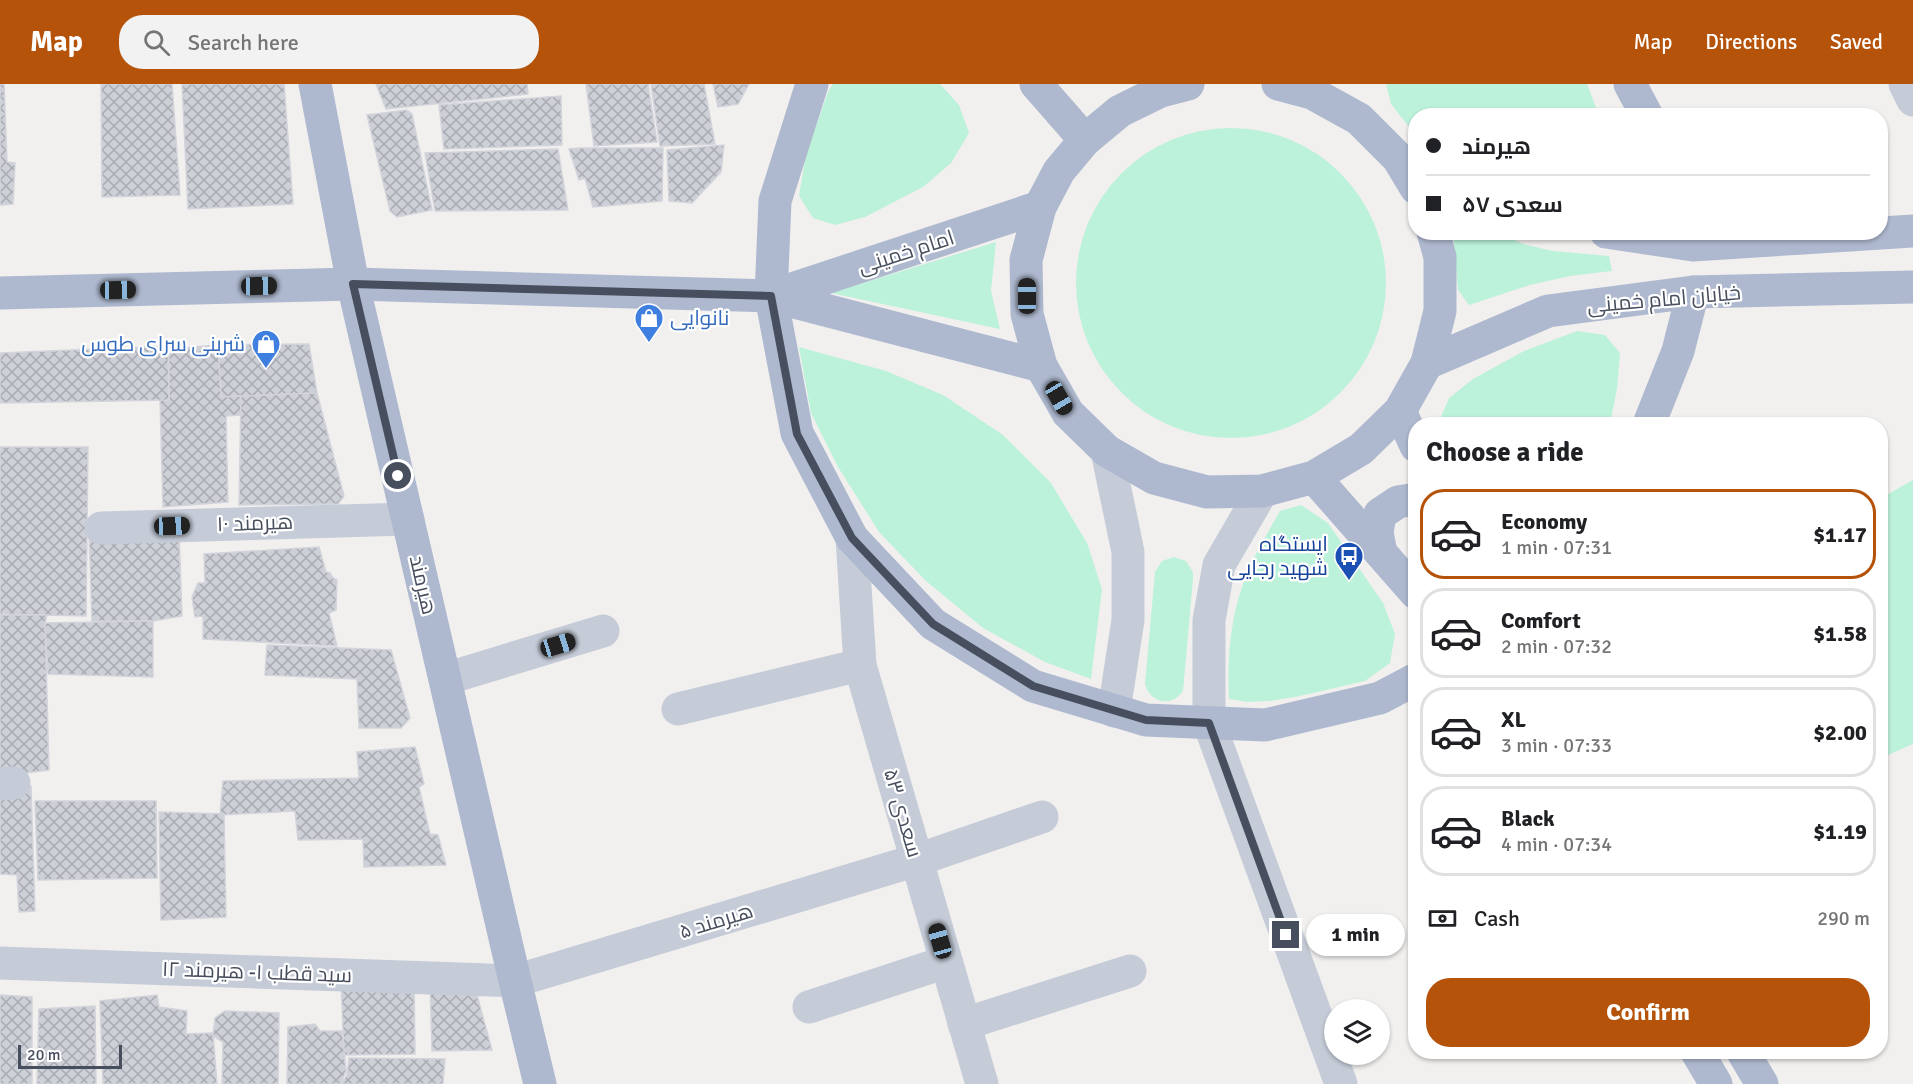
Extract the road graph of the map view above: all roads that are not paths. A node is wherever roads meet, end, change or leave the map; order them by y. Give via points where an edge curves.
1 (315, 84) edge
2 (812, 84) edge
3 (1036, 84) edge
4 (1188, 84) edge
5 (1278, 84) edge
6 (1630, 84) edge
7 (1905, 84) edge
8 (1913, 100) edge
9 (1643, 108) edge
10 (1085, 140) junction
11 (1407, 162) edge
12 (1040, 207) junction
13 (1913, 231) edge
14 (1888, 232) edge
15 (1436, 240) edge
16 (353, 284) junction
17 (1913, 287) edge
18 (1693, 292) junction
19 (0, 293) edge
20 (771, 296) junction
21 (1427, 363) junction
22 (1041, 366) junction
23 (1400, 411) junction
24 (1652, 417) edge
25 (1408, 428) edge
26 (1107, 451) junction
27 (1314, 477) junction
28 (1262, 491) junction
29 (1408, 500) edge
30 (408, 519) junction
31 (101, 528) dead end
32 (852, 538) junction
33 (1381, 553) junction
34 (1408, 584) edge
35 (603, 632) dead end
36 (860, 665) junction
37 (445, 679) junction
38 (1408, 683) edge
39 (678, 709) dead end
40 (1114, 711) junction
41 (1209, 723) junction
42 (1042, 818) dead end
43 (917, 860) junction
44 (946, 962) junction
45 (0, 963) edge
46 (1130, 971) dead end
47 (515, 981) junction
48 (808, 1007) dead end
49 (964, 1024) junction
50 (1701, 1059) edge
51 (1747, 1059) edge
52 (540, 1084) edge
53 (981, 1084) edge
54 (1341, 1084) edge
55 (1716, 1084) edge
56 (1762, 1084) edge

1 - 16 main road, هیرمند
2 - 20 main road via 775,201
3 - 10 main road
4 - 10 main road via 1161,91 1120,111
5 - 11 main road via 1312,93 1359,119
6 - 9 main road
7 - 8 street
10 - 12 main road via 1059,171
12 - 20 main road, امام خمینی
12 - 22 main road via 1026,260 1026,282 1027,314
13 - 14 main road
15 - 21 main road via 1440,257 1440,311
16 - 19 main road, امام خمینی
16 - 20 main road, امام خمینی
16 - 30 main road, هیرمند
17 - 18 main road, خیابان امام خمینی
18 - 21 main road, خیابان امام خمینی via 1548,311
18 - 24 main road via 1678,351
20 - 22 main road, امام خمینی
20 - 32 main road via 797,434
21 - 23 main road
22 - 26 main road via 1068,413
23 - 25 main road
23 - 27 main road via 1361,449
26 - 28 main road via 1154,478 1207,492
26 - 40 street via 1128,552 1128,620
27 - 28 main road
27 - 33 main road
28 - 41 street via 1219,565 1209,620
29 - 33 main road via 1380,514 1377,533
30 - 31 street, هیرمند ۱۰
30 - 37 main road, هیرمند
32 - 36 street, سعدی ۵۳
32 - 40 main road via 933,624 1033,686
33 - 34 main road
35 - 37 street
36 - 39 street
36 - 43 street, سعدی ۵۳
37 - 47 main road, هیرمند
38 - 41 main road via 1380,698 1265,725
40 - 41 main road via 1146,720
41 - 54 street
42 - 43 street, هیرمند ۵
43 - 44 street, سعدی ۵۳
43 - 47 street, هیرمند ۵
44 - 48 street
44 - 49 street, سعدی ۵۳
45 - 47 street, سید قطب ۱- هیرمند ۱۲
46 - 49 street
47 - 52 main road, هیرمند
49 - 53 street, سعدی ۵۳
50 - 55 main road
51 - 56 main road

